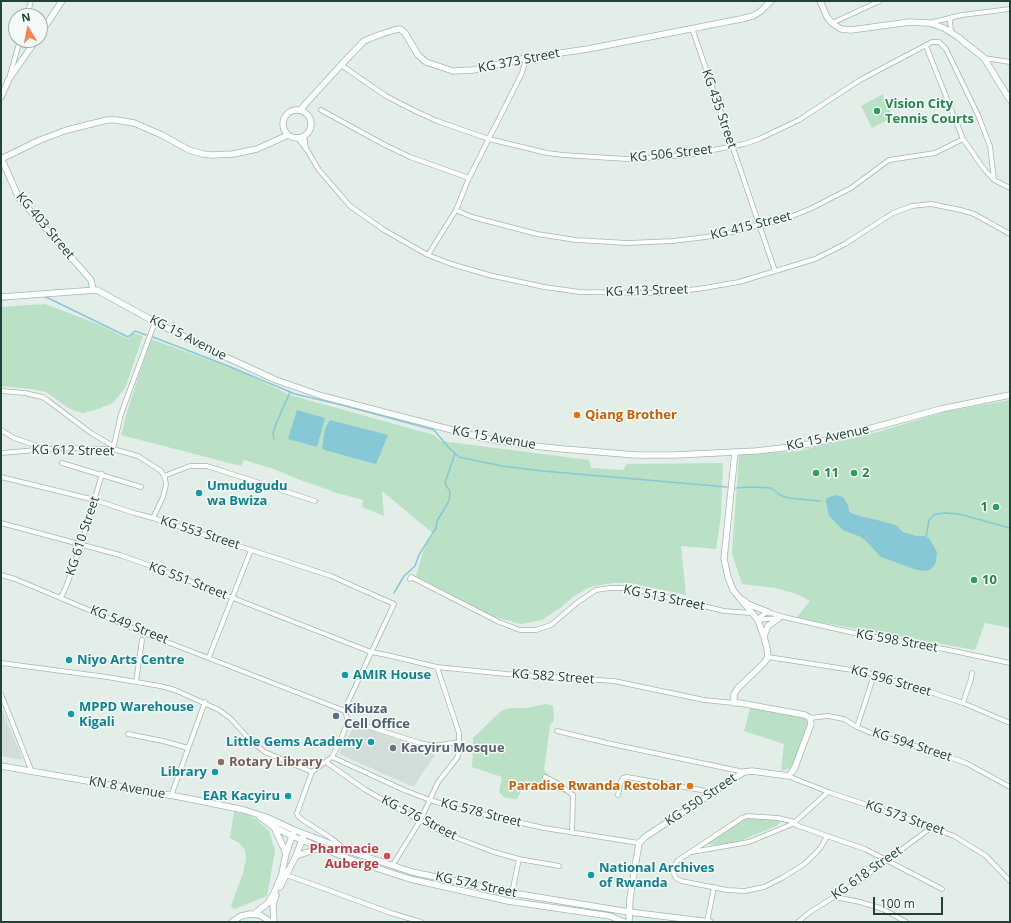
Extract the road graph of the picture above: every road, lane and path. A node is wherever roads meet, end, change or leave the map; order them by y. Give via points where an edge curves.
1 (62, 1) edge
2 (771, 1) edge
3 (820, 1) edge
4 (880, 1) edge
5 (1010, 9) edge
6 (952, 17) junction
7 (48, 22) edge
8 (832, 23) junction
9 (929, 23) junction
10 (692, 28) junction
11 (951, 33) junction
12 (926, 46) junction
13 (18, 48) edge
14 (30, 48) edge
15 (526, 58) junction
16 (984, 58) junction
17 (1010, 62) edge
18 (341, 65) junction
19 (9, 79) junction
20 (1, 97) edge
21 (1010, 100) edge
22 (308, 103) junction
23 (300, 110) junction
24 (321, 110) dead end
25 (307, 114) junction
26 (284, 128) junction
27 (288, 135) junction
28 (304, 136) junction
29 (297, 137) junction
30 (490, 139) junction
31 (963, 139) junction
32 (276, 140) junction
33 (732, 147) junction
34 (307, 150) junction
35 (1, 159) edge
36 (469, 178) junction
37 (994, 180) junction
38 (1010, 188) edge
39 (456, 210) junction
40 (760, 225) junction
41 (1010, 234) edge
42 (428, 255) junction
43 (775, 271) junction
44 (93, 290) junction
45 (1, 297) edge
46 (155, 322) junction
47 (1, 391) edge
48 (1010, 396) edge
49 (1, 430) edge
50 (113, 447) junction
51 (45, 448) junction
52 (735, 452) junction
53 (1, 453) edge
54 (62, 463) dead end
55 (102, 474) junction
56 (164, 476) junction
57 (1, 477) edge
58 (141, 487) dead end
59 (95, 500) junction
60 (315, 501) dead end
61 (153, 518) junction
62 (1, 523) edge
63 (81, 545) junction
64 (251, 550) junction
65 (1, 575) edge
66 (410, 579) dead end
67 (737, 596) junction
68 (61, 597) junction
69 (232, 597) junction
70 (768, 612) junction
71 (751, 613) junction
72 (782, 617) junction
73 (758, 620) junction
74 (764, 637) junction
75 (142, 640) dead end
76 (371, 652) junction
77 (209, 657) junction
78 (768, 657) junction
79 (1, 663) edge
80 (1010, 663) edge
81 (437, 667) junction
82 (972, 673) dead end
83 (874, 675) junction
84 (136, 682) junction
85 (1, 694) edge
86 (205, 702) junction
87 (734, 703) junction
88 (964, 703) junction
89 (346, 711) junction
90 (810, 718) junction
91 (348, 721) junction
92 (1010, 723) edge
93 (857, 727) junction
94 (557, 731) dead end
95 (128, 734) dead end
96 (459, 742) junction
97 (188, 748) junction
98 (332, 757) junction
99 (326, 762) junction
100 (1, 766) edge
101 (32, 772) junction
102 (312, 772) junction
103 (744, 772) junction
104 (788, 776) junction
105 (545, 777) dead end
106 (1010, 787) edge
107 (712, 792) junction
108 (828, 792) junction
109 (618, 795) dead end
110 (171, 796) junction
111 (430, 800) junction
112 (253, 812) junction
113 (420, 821) junction
114 (795, 822) junction
115 (274, 827) junction
116 (932, 827) junction
117 (293, 833) junction
118 (572, 833) junction
119 (827, 836) junction
120 (303, 837) junction
121 (639, 843) junction
122 (321, 848) junction
123 (344, 848) junction
124 (691, 852) junction
125 (286, 853) junction
126 (296, 856) junction
127 (519, 859) junction
128 (888, 861) junction
129 (392, 866) junction
130 (559, 866) dead end
131 (412, 872) junction
132 (284, 874) junction
133 (410, 879) junction
134 (1010, 881) edge
135 (475, 885) junction
136 (714, 887) junction
137 (942, 890) dead end
138 (474, 893) junction
139 (512, 893) junction
140 (834, 897) junction
141 (629, 912) junction
142 (254, 914) junction
143 (610, 916) junction
144 (232, 922) edge
145 (271, 922) edge
146 (274, 922) edge
147 (421, 922) edge
148 (624, 922) edge
149 (629, 922) edge
150 (633, 922) edge
151 (709, 922) edge
152 (798, 922) edge
153 (906, 922) edge

1 - 7 main road
2 - 10 main road via 753,16
3 - 8 main road
4 - 8 street
5 - 6 street
6 - 9 street
6 - 11 street via 949,26
8 - 9 main road via 841,29 851,30 899,23
9 - 11 main road
10 - 15 main road, KG 373 Street via 588,49
10 - 33 street, KG 435 Street
11 - 16 main road
12 - 31 street
12 - 33 street, KG 506 Street via 860,80 799,120 760,139
12 - 37 street, KG 506 Street via 932,42 939,42 946,49 990,146
13 - 19 street
14 - 19 main road
15 - 18 main road, KG 373 Street via 473,70 453,71 426,62 400,29 364,41
15 - 30 street via 522,73
16 - 17 street
16 - 21 main road
18 - 22 main road
18 - 30 street, KG 506 Street via 386,96 415,112
19 - 20 main road
22 - 23 main road
22 - 25 main road
23 - 25 main road
23 - 26 main road via 288,114 284,120
24 - 36 street via 383,144
25 - 28 main road via 311,124
26 - 27 main road
26 - 32 main road
27 - 29 main road
27 - 32 main road
28 - 29 main road
28 - 34 street, KG 413 Street
29 - 34 street, KG 413 Street
30 - 33 street, KG 506 Street via 547,153 627,159 687,155
30 - 36 street
31 - 37 street
31 - 40 street, KG 415 Street via 935,154 889,160 851,188 829,200 787,218
32 - 35 main road via 257,149 240,153 203,154 140,125 107,120 67,130
33 - 40 street, KG 435 Street
34 - 42 street, KG 413 Street via 319,170 350,206 384,230
35 - 44 main road, KG 403 Street via 19,198 91,280
36 - 39 street
37 - 38 street
39 - 40 street, KG 415 Street via 472,217 537,234 576,240 628,243 706,237
39 - 42 street
40 - 43 street, KG 435 Street
41 - 43 street, KG 413 Street via 974,214 961,210 931,204 912,206 893,213 845,244 815,259
42 - 43 street, KG 413 Street via 489,275 580,292 648,293 698,289 739,282
44 - 45 main road, KG 15 Avenue
44 - 46 main road, KG 15 Avenue via 107,294
46 - 50 street via 121,414
46 - 52 main road, KG 15 Avenue via 236,362 296,387 338,401 483,438 524,445 636,455
47 - 50 street via 42,397
48 - 52 main road, KG 15 Avenue via 941,409 815,443
49 - 51 street via 14,438
50 - 51 street, KG 612 Street
50 - 56 street, KG 612 Street via 138,456 161,470
51 - 53 street, KG 612 Street
52 - 67 main road via 724,559 728,577
54 - 55 street
55 - 58 street
55 - 59 street, KG 610 Street
56 - 60 street via 190,466 207,466
56 - 61 street via 166,485
57 - 59 street, KG 553 Street
59 - 61 street, KG 553 Street
59 - 63 street, KG 610 Street
61 - 64 street, KG 553 Street
62 - 63 street, KG 551 Street
63 - 68 street, KG 610 Street
63 - 69 street, KG 551 Street via 143,563
64 - 69 street
64 - 76 street, KG 553 Street via 330,576 394,604
65 - 68 street, KG 549 Street
66 - 71 street, KG 513 Street via 411,577 520,630 536,630 551,625 596,590 610,588 627,588 724,611
67 - 70 main road via 748,604
67 - 71 main road
68 - 77 street, KG 549 Street via 144,633
69 - 76 street, KG 551 Street
69 - 77 street
70 - 72 street, KG 598 Street
70 - 73 street
71 - 73 main road
72 - 73 street, KG 598 Street
72 - 74 main road via 768,626
72 - 80 street, KG 598 Street
73 - 74 main road
74 - 78 main road
75 - 84 street
76 - 81 street, KG 582 Street
76 - 89 street via 356,681
77 - 89 street, KG 549 Street
78 - 83 street, KG 596 Street
78 - 87 main road via 738,688 734,694
79 - 84 street
81 - 87 street, KG 582 Street via 614,681 704,700
81 - 96 street via 459,733
82 - 88 street
83 - 88 street, KG 596 Street
83 - 93 street
84 - 86 street via 175,690
85 - 101 street
86 - 97 street
86 - 102 street via 230,718 265,752
87 - 90 main road via 788,711
88 - 92 street, KG 596 Street
89 - 91 street
90 - 93 street, KG 594 Street via 835,717
90 - 104 main road via 809,731 795,767
91 - 96 street via 433,746
91 - 98 street
93 - 106 street, KG 594 Street via 966,763
94 - 103 street
95 - 97 street
96 - 111 street via 457,758 438,782
97 - 110 street
98 - 99 street
98 - 111 street, KG 578 Street
99 - 102 street
99 - 113 street, KG 576 Street via 364,789
100 - 101 main road, KN 8 Avenue
101 - 110 main road, KN 8 Avenue
102 - 123 street, KG 574 Street via 297,810 298,816
103 - 104 main road, KG 550 Street
103 - 107 main road, KG 550 Street
104 - 108 street, KG 573 Street
105 - 118 street via 573,795
107 - 109 street via 627,777 621,781
107 - 121 main road, KG 550 Street
108 - 114 street
108 - 116 street, KG 573 Street
110 - 112 main road, KN 8 Avenue
111 - 113 street
111 - 118 street, KG 578 Street via 536,827
112 - 115 main road, KN 8 Avenue
112 - 117 main road, KN 8 Avenue
113 - 127 street, KG 576 Street via 464,841
113 - 129 street
114 - 119 street via 796,825
114 - 124 street via 749,842
114 - 124 street via 747,816 721,830
115 - 117 main road, KN 8 Avenue
115 - 125 main road
116 - 128 street, KG 618 Street
116 - 134 street, KG 573 Street via 954,836 986,856
117 - 120 main road
117 - 125 main road
118 - 121 street, KG 578 Street
119 - 128 street via 865,849
119 - 136 street via 815,854 803,865 764,887 745,891
120 - 122 main road
120 - 123 main road, KG 574 Street
120 - 126 main road
121 - 141 main road
122 - 126 main road
122 - 133 main road
123 - 129 main road, KG 574 Street
124 - 136 street via 677,860 674,868 676,878
125 - 132 main road
126 - 132 main road
127 - 130 street, KG 576 Street
127 - 139 street
128 - 137 street
128 - 140 street, KG 618 Street
129 - 131 main road, KG 574 Street
131 - 133 main road
131 - 135 main road, KG 574 Street
132 - 142 main road via 268,903
132 - 146 main road via 273,905
132 - 147 street
133 - 138 main road
135 - 138 main road
135 - 139 main road, KG 574 Street
136 - 151 street
138 - 143 main road via 508,901
139 - 141 main road, KG 574 Street
140 - 152 street, KG 618 Street
140 - 153 street via 883,909
141 - 143 main road
141 - 149 main road
141 - 150 street
141 - 151 main road, KG 574 Street
142 - 144 main road via 241,916
142 - 145 main road
143 - 148 main road

